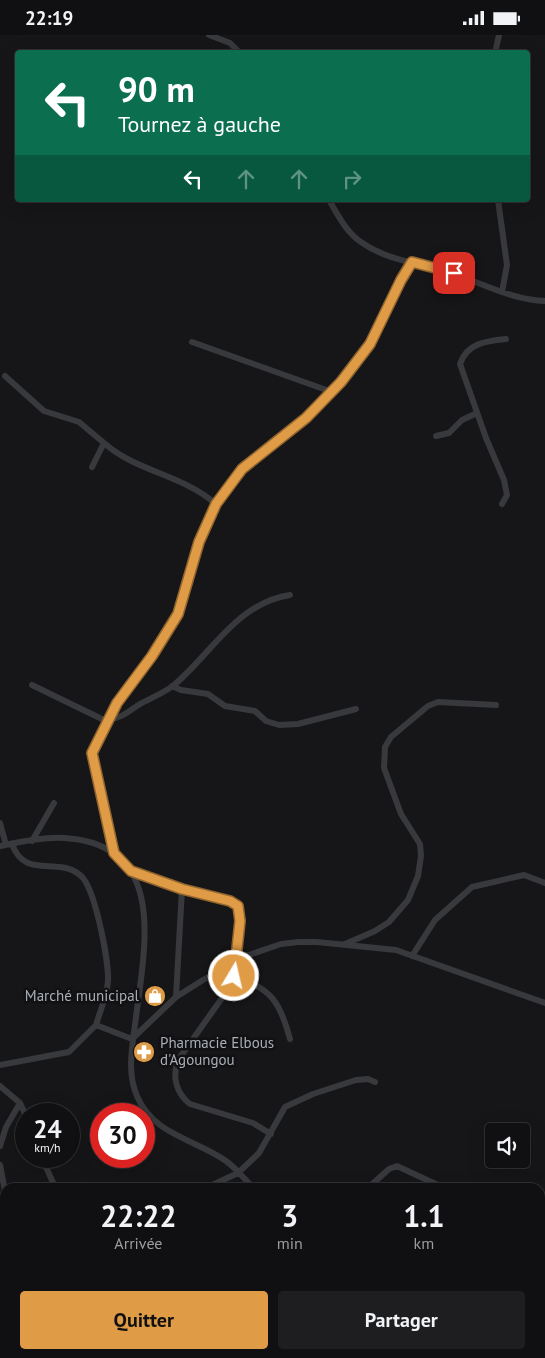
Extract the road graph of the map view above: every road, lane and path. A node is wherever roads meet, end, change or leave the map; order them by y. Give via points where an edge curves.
1 (209, 35) edge
2 (499, 35) edge
3 (217, 36) edge
4 (237, 50) edge
5 (496, 50) edge
6 (330, 202) edge
7 (498, 202) edge
8 (412, 262) junction
9 (502, 292) junction
10 (545, 301) edge
11 (506, 339) dead end
12 (192, 342) dead end
13 (5, 376) dead end
14 (332, 392) junction
15 (477, 413) junction
16 (436, 436) dead end
17 (104, 443) junction
18 (92, 467) dead end
19 (216, 504) junction
20 (502, 504) dead end
21 (290, 595) dead end
22 (32, 685) dead end
23 (172, 686) junction
24 (496, 705) dead end
25 (356, 709) dead end
26 (108, 720) junction
27 (54, 803) dead end
28 (0, 823) edge
29 (32, 841) junction
30 (6, 845) edge
31 (114, 853) junction
32 (131, 871) junction
33 (545, 883) edge
34 (182, 889) junction
35 (345, 944) junction
36 (412, 956) junction
37 (238, 960) junction
38 (234, 976) junction
39 (176, 997) junction
40 (545, 1003) edge
41 (96, 1025) junction
42 (132, 1039) junction
43 (290, 1039) dead end
44 (0, 1065) edge
45 (374, 1082) dead end
46 (0, 1085) edge
47 (20, 1103) edge
48 (15, 1112) edge
49 (271, 1134) junction
50 (0, 1146) edge
51 (0, 1165) edge
52 (46, 1168) edge
53 (238, 1173) junction
54 (3, 1183) edge
55 (53, 1183) edge
56 (217, 1183) edge
57 (249, 1183) edge
58 (373, 1183) edge
59 (433, 1183) edge

1 - 3 street
2 - 5 street
3 - 4 street
6 - 8 street via 344,226 360,242 394,259
7 - 9 street via 506,265
8 - 9 street via 454,273
8 - 14 street via 370,344
9 - 10 street
11 - 15 street via 470,347 460,364
12 - 14 street
13 - 17 street via 38,407 51,415 79,422
14 - 19 street via 289,433 242,469
15 - 16 street via 462,420 449,433
15 - 20 street via 504,480 507,495
17 - 18 street
17 - 19 street via 140,465 191,485
19 - 26 street via 199,542 178,614
21 - 23 street via 270,599 244,615
22 - 26 street
23 - 25 street via 208,694 225,706 255,711 266,721 279,725
23 - 26 street via 123,716
24 - 35 street via 438,702 428,706 391,737 385,747 384,769 402,814 420,844 418,876 408,900 389,922
26 - 31 street via 92,753
27 - 29 street
28 - 30 street
29 - 30 street
29 - 31 street via 73,839 99,844
30 - 41 street via 28,864 66,868 80,874 86,881 108,971
31 - 32 street
32 - 34 street
32 - 42 street via 142,898 145,925
33 - 36 street via 524,875 472,887 435,920
34 - 37 street via 238,906
34 - 39 street
35 - 36 street via 384,947
35 - 37 street via 281,944
36 - 40 street
37 - 38 street
37 - 39 street
38 - 43 street via 271,995 279,1004
38 - 49 street via 178,1060 175,1070 177,1087 182,1098 190,1104 253,1123
39 - 42 street
41 - 42 street
41 - 44 street via 69,1052
42 - 53 street via 132,1081 146,1112 162,1128 214,1154
45 - 49 street via 356,1080 300,1099 285,1107
46 - 47 street
48 - 50 street
49 - 53 street via 259,1153
51 - 54 street
52 - 55 street
53 - 56 street
53 - 57 street
58 - 59 street via 397,1166

